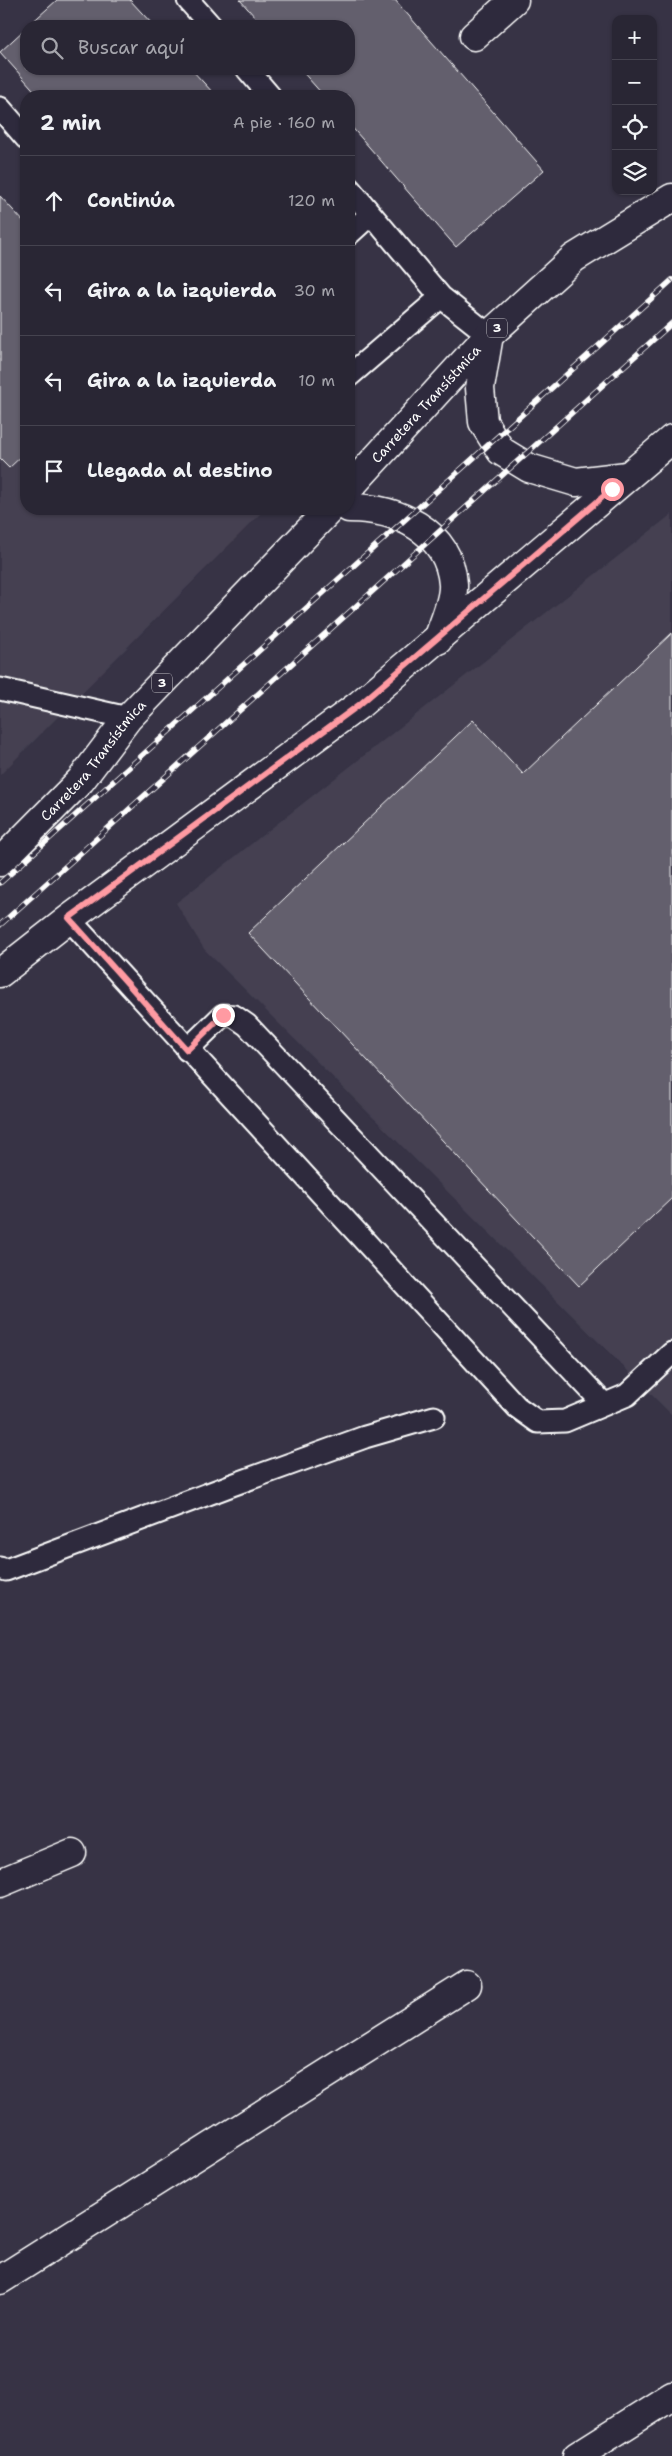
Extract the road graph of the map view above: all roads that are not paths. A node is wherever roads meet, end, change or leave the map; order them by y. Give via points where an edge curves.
1 (188, 0) edge
2 (514, 0) edge
3 (206, 20) edge
4 (474, 36) dead end
5 (252, 75) edge
6 (265, 90) edge
7 (0, 108) edge
8 (20, 131) edge
9 (355, 195) edge
10 (672, 198) edge
11 (371, 214) junction
12 (355, 229) edge
13 (441, 297) junction
14 (489, 335) junction
15 (355, 371) edge
16 (672, 439) edge
17 (627, 476) junction
18 (355, 481) edge
19 (355, 508) edge
20 (324, 515) edge
21 (438, 640) junction
22 (0, 689) edge
23 (128, 718) junction
24 (0, 862) edge
25 (69, 918) junction
26 (0, 973) edge
27 (187, 1050) junction
28 (672, 1354) edge
29 (604, 1404) junction
30 (434, 1417) dead end
31 (0, 1568) edge
32 (72, 1853) dead end
33 (0, 1882) edge
34 (466, 1985) dead end
35 (0, 2280) edge
36 (672, 2396) edge
37 (577, 2456) edge

1 - 3 lane
2 - 4 main road
5 - 6 lane
7 - 8 lane
9 - 11 lane
10 - 14 main road, Carretera Transístmica / 3 via 574,258
11 - 12 lane
11 - 13 lane
13 - 14 lane
13 - 15 lane
14 - 17 main road via 480,388 483,422 501,451 529,468 576,482
14 - 18 main road, Carretera Transístmica / 3
16 - 17 main road
17 - 21 main road
19 - 21 main road via 370,508 416,524 443,549 453,585
20 - 23 main road, Carretera Transístmica / 3
21 - 25 main road via 359,705
22 - 23 lane
23 - 24 main road, Carretera Transístmica / 3 via 82,780
25 - 26 main road
25 - 27 lane
27 - 29 lane via 517,1407 538,1422 565,1421
27 - 29 lane via 223,1015 234,1016 247,1025
28 - 29 lane via 627,1395
30 - 31 lane via 356,1441 6,1570
32 - 33 main road
34 - 35 main road
36 - 37 main road

